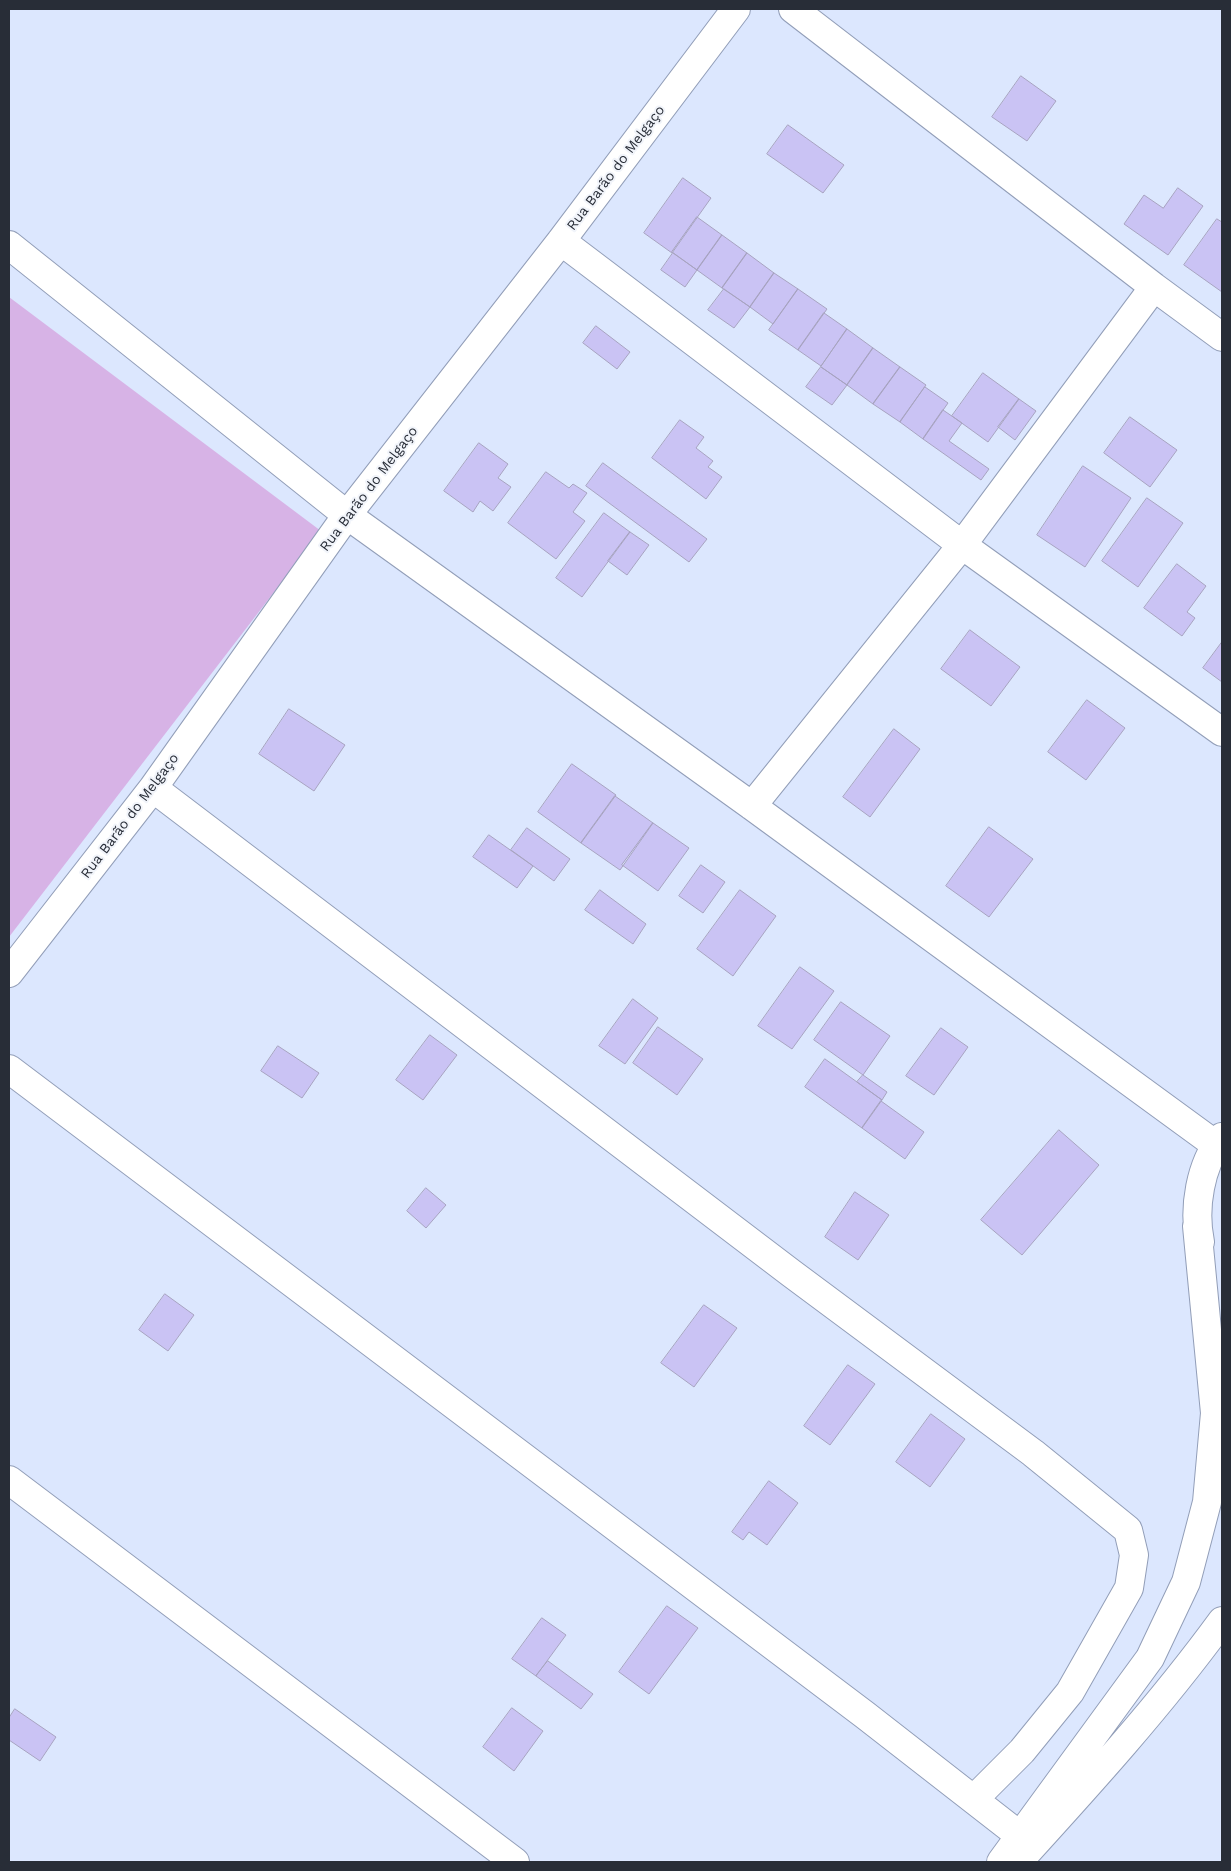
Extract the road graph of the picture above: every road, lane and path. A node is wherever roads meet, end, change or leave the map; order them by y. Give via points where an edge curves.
1 (736, 9) edge
2 (793, 9) edge
3 (561, 241) junction
4 (9, 246) edge
5 (1154, 288) junction
6 (1222, 337) edge
7 (347, 515) junction
8 (962, 545) junction
9 (1222, 732) edge
10 (153, 788) junction
11 (752, 806) junction
12 (9, 974) edge
13 (9, 1069) edge
14 (1219, 1141) edge
15 (1197, 1226) junction
16 (1222, 1297) edge
17 (9, 1480) edge
18 (1222, 1621) edge
19 (974, 1799) junction
20 (1019, 1835) junction
21 (515, 1862) edge
22 (1001, 1862) edge
23 (1018, 1862) edge

1 - 3 street, Rua Barão do Melgaço
2 - 5 street
3 - 7 street, Rua Barão do Melgaço
3 - 8 street
4 - 7 street
5 - 6 street
5 - 8 street
7 - 10 street, Rua Barão do Melgaço
7 - 11 street
8 - 9 street
8 - 11 street
10 - 12 street, Rua Barão do Melgaço
10 - 19 street via 1032,1453 1128,1530 1134,1555 1129,1588 1070,1692 1022,1751
11 - 14 street
13 - 19 street
14 - 15 street via 1200,1184
15 - 16 street via 1206,1270
15 - 20 street via 1215,1413 1207,1502 1186,1582 1150,1658
17 - 21 street
18 - 23 street via 1154,1709
19 - 20 street
20 - 22 street

